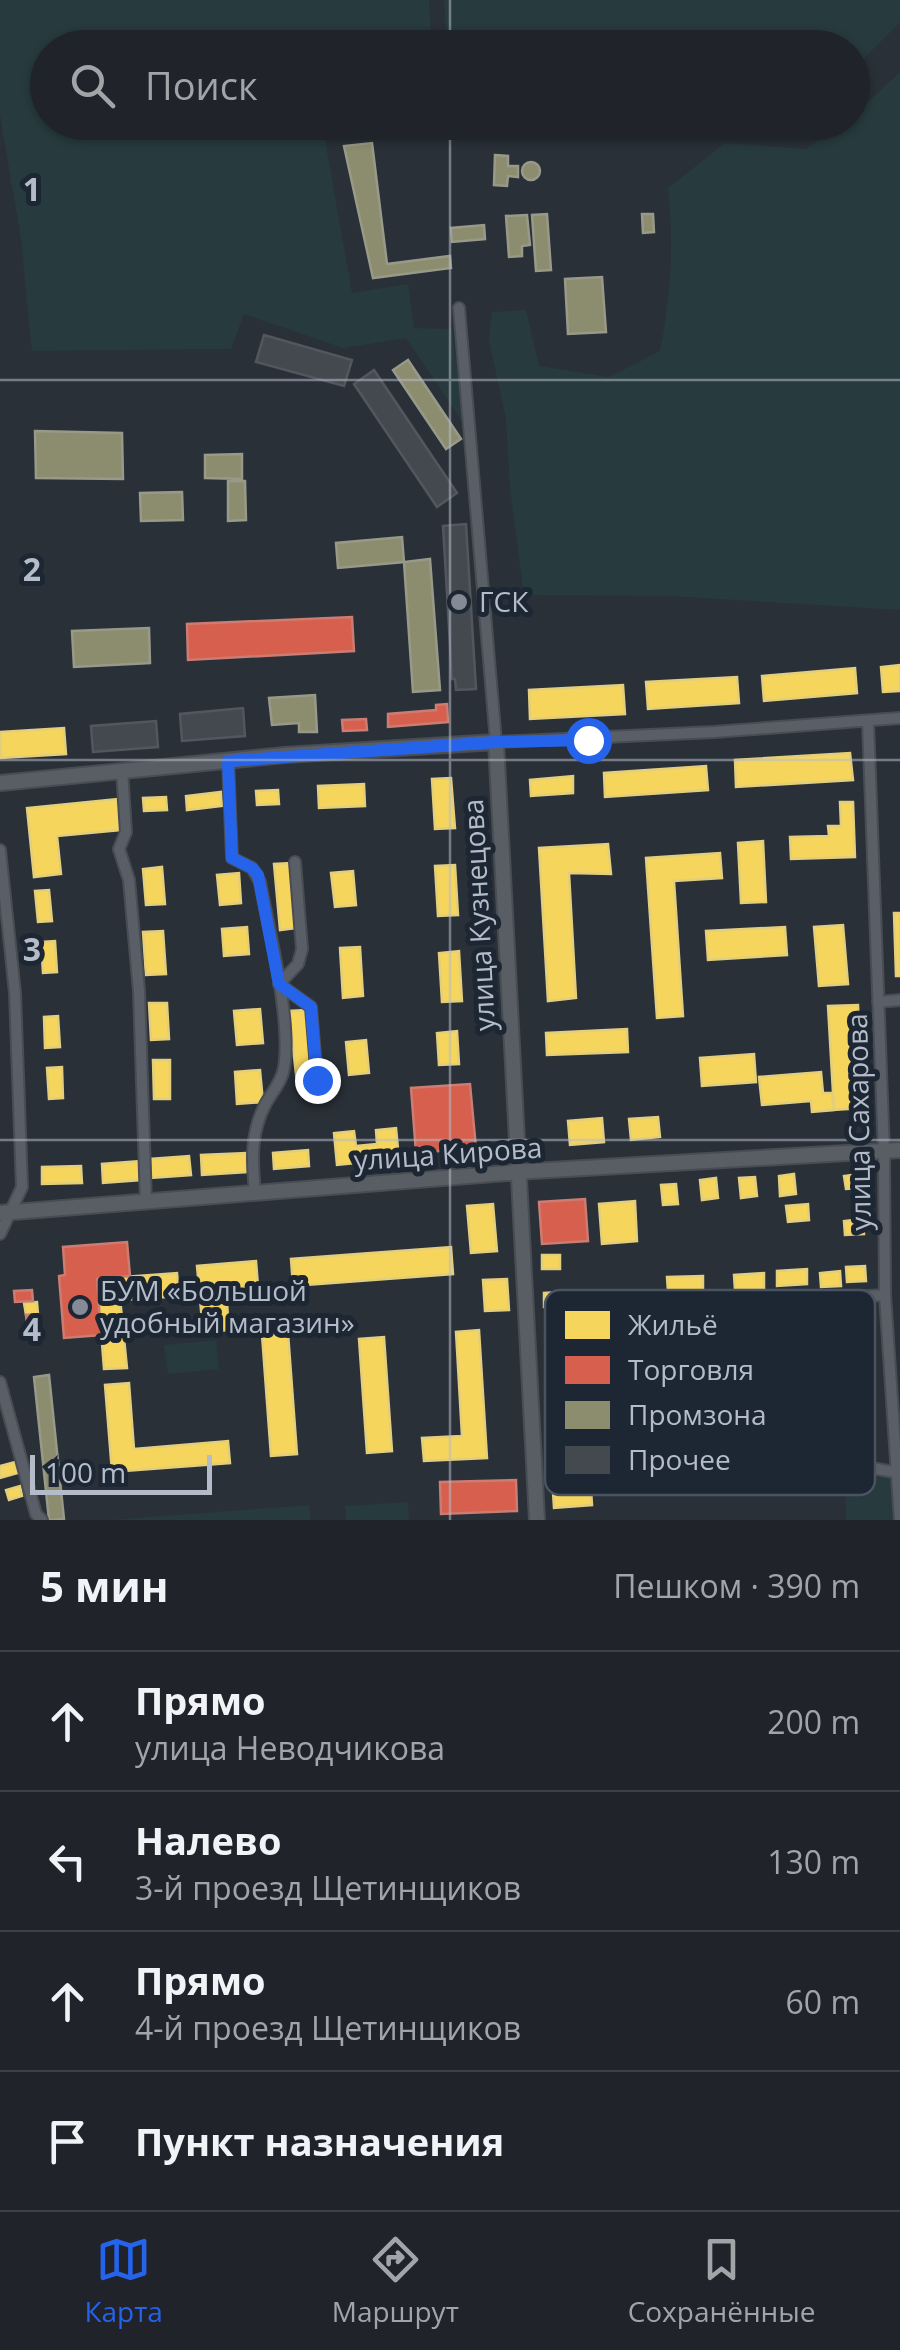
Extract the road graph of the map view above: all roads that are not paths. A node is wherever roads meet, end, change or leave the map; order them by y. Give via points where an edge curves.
1 (459, 308) dead end
2 (900, 718) edge
3 (868, 722) junction
4 (496, 742) junction
5 (228, 761) junction
6 (122, 770) junction
7 (0, 783) edge
8 (0, 850) edge
9 (295, 862) dead end
10 (279, 984) junction
11 (900, 1000) edge
12 (878, 1002) junction
13 (317, 1080) dead end
14 (900, 1150) edge
15 (884, 1152) junction
16 (516, 1172) junction
17 (255, 1194) junction
18 (146, 1203) junction
19 (5, 1212) edge
20 (0, 1234) edge
21 (885, 1295) junction
22 (875, 1296) edge
23 (0, 1382) edge
24 (898, 1473) edge
25 (39, 1518) edge
26 (536, 1520) edge
27 (900, 1520) edge

1 - 4 street, улица Кузнецова
2 - 3 street
3 - 4 street
3 - 12 street, улица Сахарова
4 - 5 main road
4 - 16 main road, улица Кузнецова
5 - 6 main road
5 - 10 street via 232,858 258,875
6 - 7 main road
6 - 18 street via 126,832 119,849 129,880 140,991
8 - 19 street via 15,993 22,1187
9 - 10 street via 302,949
10 - 13 street via 311,1007
10 - 17 street via 284,1066 254,1131
11 - 12 street
12 - 15 street, улица Сахарова
14 - 15 main road, улица Кирова
15 - 16 main road, улица Кирова
15 - 21 street, улица Сахарова
16 - 17 main road, улица Кирова
16 - 26 main road, улица Кузнецова
17 - 18 main road, улица Кирова
18 - 19 main road, улица Кирова
19 - 20 street
21 - 22 street
21 - 24 street, улица Сахарова
23 - 25 street
24 - 27 street, улица Сахарова

